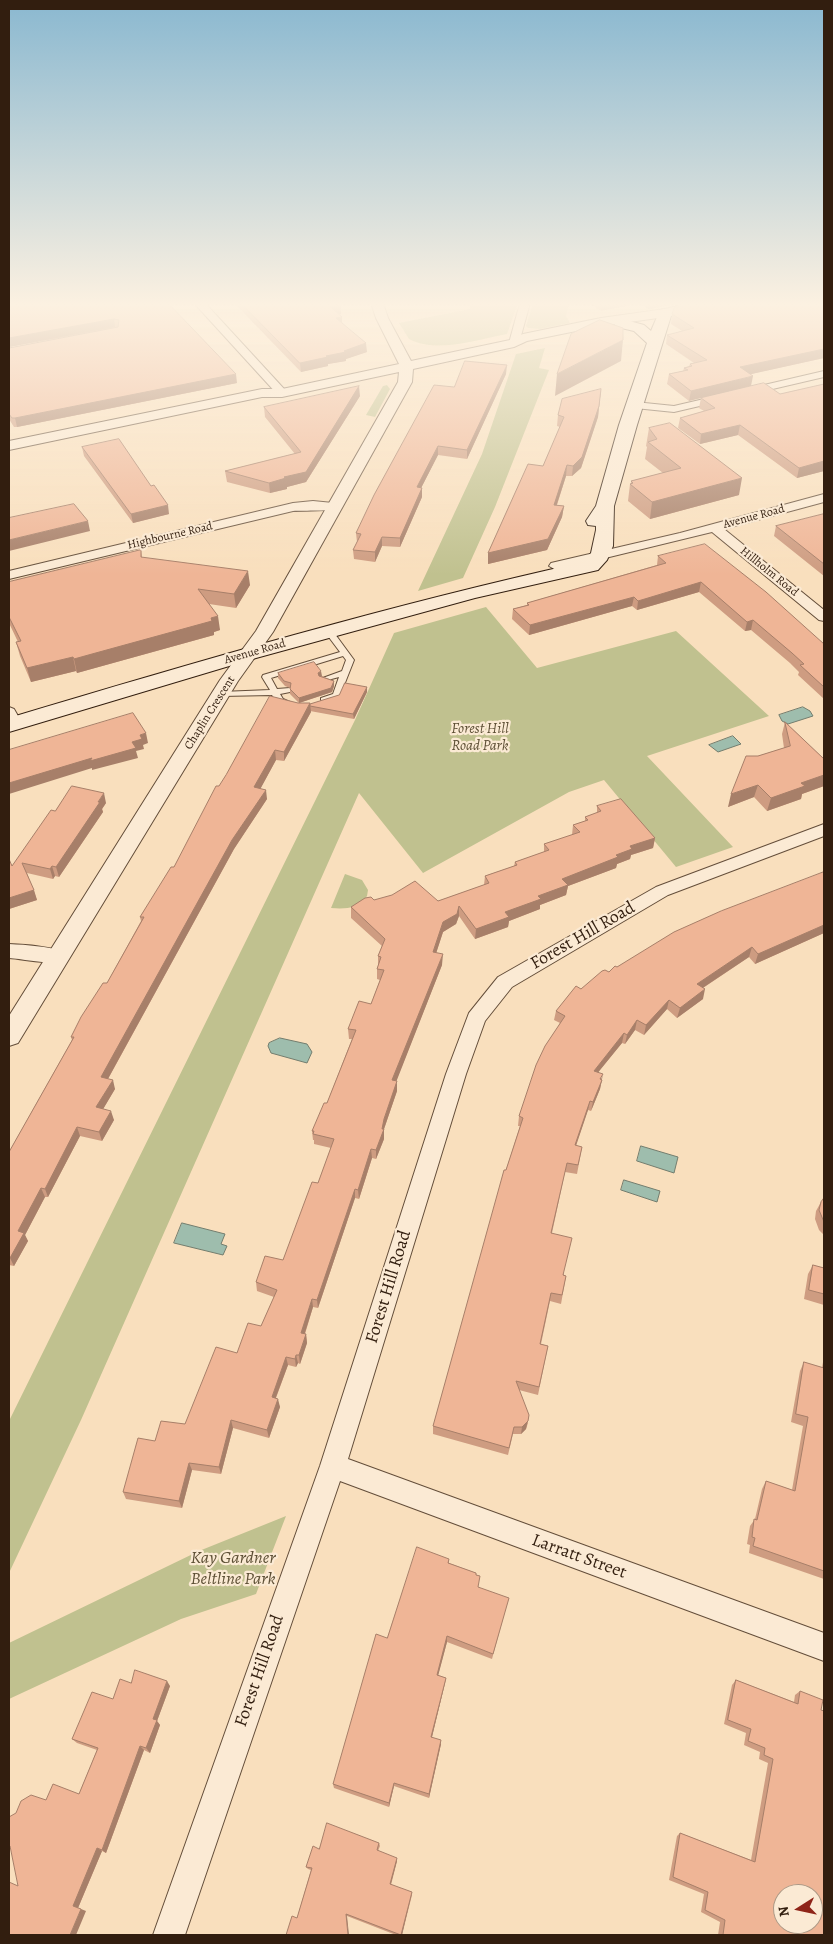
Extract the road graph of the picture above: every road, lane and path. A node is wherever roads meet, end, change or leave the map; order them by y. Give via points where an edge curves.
1 (258, 394) edge
2 (281, 394) edge
3 (398, 394) edge
4 (639, 394) edge
5 (739, 394) edge
6 (635, 405) junction
7 (9, 445) edge
8 (9, 456) edge
9 (824, 498) edge
10 (605, 506) junction
11 (332, 507) junction
12 (714, 527) junction
13 (596, 560) junction
14 (556, 566) junction
15 (9, 575) edge
16 (502, 586) junction
17 (824, 617) edge
18 (329, 632) junction
19 (248, 653) junction
20 (346, 653) junction
21 (344, 673) junction
22 (324, 679) edge
23 (287, 690) edge
24 (275, 692) junction
25 (221, 694) junction
26 (317, 702) edge
27 (299, 708) edge
28 (10, 720) edge
29 (824, 830) edge
30 (9, 951) edge
31 (58, 957) junction
32 (9, 1036) edge
33 (334, 1466) junction
34 (824, 1647) edge
35 (169, 1935) edge

1 - 7 street
2 - 8 street via 266,401
3 - 11 street, Chaplin Crescent
4 - 6 main road
5 - 6 street via 674,409
6 - 10 main road
9 - 12 street, Avenue Road
10 - 13 main road via 606,528
10 - 14 main road via 592,526 582,552
11 - 15 street, Highbourne Road via 293,507
11 - 19 street, Chaplin Crescent via 264,632
12 - 13 street, Avenue Road via 624,558
12 - 17 street, Hillholm Road
13 - 14 street, Avenue Road
13 - 16 main road, Avenue Road
14 - 16 main road, Avenue Road
16 - 18 main road, Avenue Road
18 - 19 main road, Avenue Road
18 - 20 lane
19 - 25 street, Chaplin Crescent
19 - 28 main road, Avenue Road
20 - 21 lane via 350,660
20 - 24 lane via 266,677
21 - 22 lane
21 - 26 lane via 336,696
23 - 24 lane
24 - 25 lane
24 - 27 lane via 280,702
25 - 31 street, Chaplin Crescent
29 - 33 street, Forest Hill Road via 662,891 505,982 488,1001 476,1018 456,1074
30 - 31 street
31 - 32 street, Chaplin Crescent
33 - 34 street, Larratt Street
33 - 35 street, Forest Hill Road

